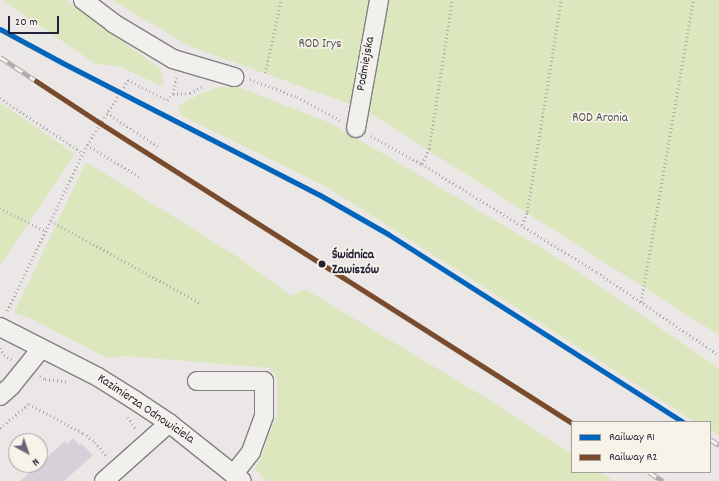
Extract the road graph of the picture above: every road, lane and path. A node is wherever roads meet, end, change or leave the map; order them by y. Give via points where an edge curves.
1 (83, 0) edge
2 (281, 0) edge
3 (379, 0) edge
4 (452, 0) edge
5 (561, 0) edge
6 (693, 0) edge
7 (265, 73) dead end
8 (234, 77) joint
9 (208, 84) dead end
10 (0, 98) edge
11 (107, 113) junction
12 (356, 128) junction
13 (87, 145) junction
14 (159, 147) dead end
15 (83, 154) junction
16 (422, 164) junction
17 (140, 177) dead end
18 (0, 208) edge
19 (51, 221) junction
20 (522, 225) junction
21 (46, 231) junction
22 (641, 302) junction
23 (202, 304) dead end
24 (3, 321) edge
25 (0, 348) edge
26 (42, 348) junction
27 (719, 355) edge
28 (26, 368) junction
29 (197, 381) dead end
30 (74, 383) dead end
31 (0, 396) edge
32 (125, 411) dead end
33 (169, 423) junction
34 (0, 428) edge
35 (150, 440) junction
36 (109, 458) dead end
37 (238, 478) edge
38 (104, 481) edge

1 - 8 street via 113,23 173,59
2 - 7 path
3 - 12 street, Podmiejska
4 - 16 path via 429,149
5 - 20 path via 527,212
6 - 22 path
8 - 12 path via 250,79 297,97
9 - 11 path via 190,93 173,94 167,100 128,80
10 - 15 path
11 - 13 path
11 - 14 path
12 - 16 path
13 - 15 path
13 - 17 path
15 - 19 path
16 - 20 path
18 - 21 path
19 - 21 path
19 - 23 path
20 - 22 path
21 - 24 path
22 - 27 path
24 - 26 street, Kazimierza Odnowiciela
25 - 28 path via 4,355
26 - 28 street
26 - 33 street, Kazimierza Odnowiciela via 98,377
28 - 30 path via 45,379
28 - 31 street
29 - 37 street via 264,381 264,416
32 - 35 path via 133,427
33 - 35 street
33 - 37 street, Kazimierza Odnowiciela
34 - 36 path via 29,404 83,433
35 - 38 street

